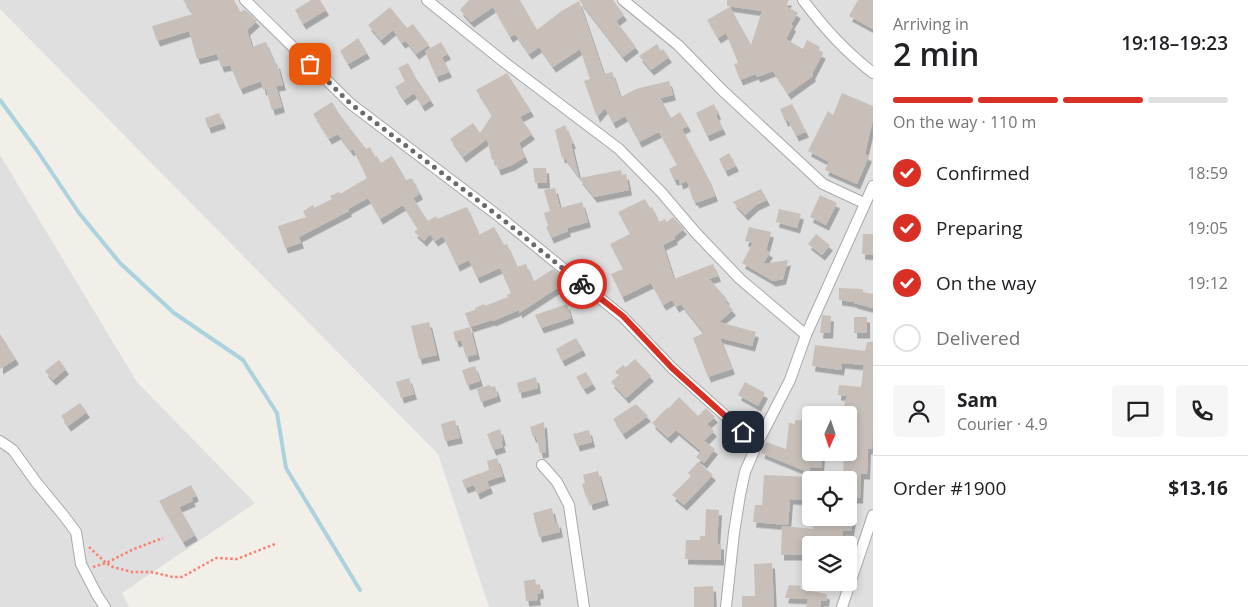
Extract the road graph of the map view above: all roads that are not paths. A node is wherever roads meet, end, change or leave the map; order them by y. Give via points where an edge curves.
1 (245, 0) edge
2 (427, 0) edge
3 (623, 0) edge
4 (802, 0) edge
5 (873, 73) edge
6 (873, 186) edge
7 (864, 203) junction
8 (806, 335) junction
9 (0, 441) edge
10 (757, 444) junction
11 (542, 465) dead end
12 (873, 515) edge
13 (105, 607) edge
14 (584, 607) edge
15 (726, 607) edge
16 (842, 607) edge

1 - 10 street via 351,104 623,316 672,368
2 - 8 street via 619,149 740,279
3 - 7 street via 678,45 823,184
4 - 5 street via 827,31
6 - 7 street
7 - 8 street
8 - 10 street via 790,380
9 - 13 street via 13,450 76,532 81,564
10 - 15 street via 745,472 740,495
11 - 14 street via 557,482 569,505
12 - 16 street

